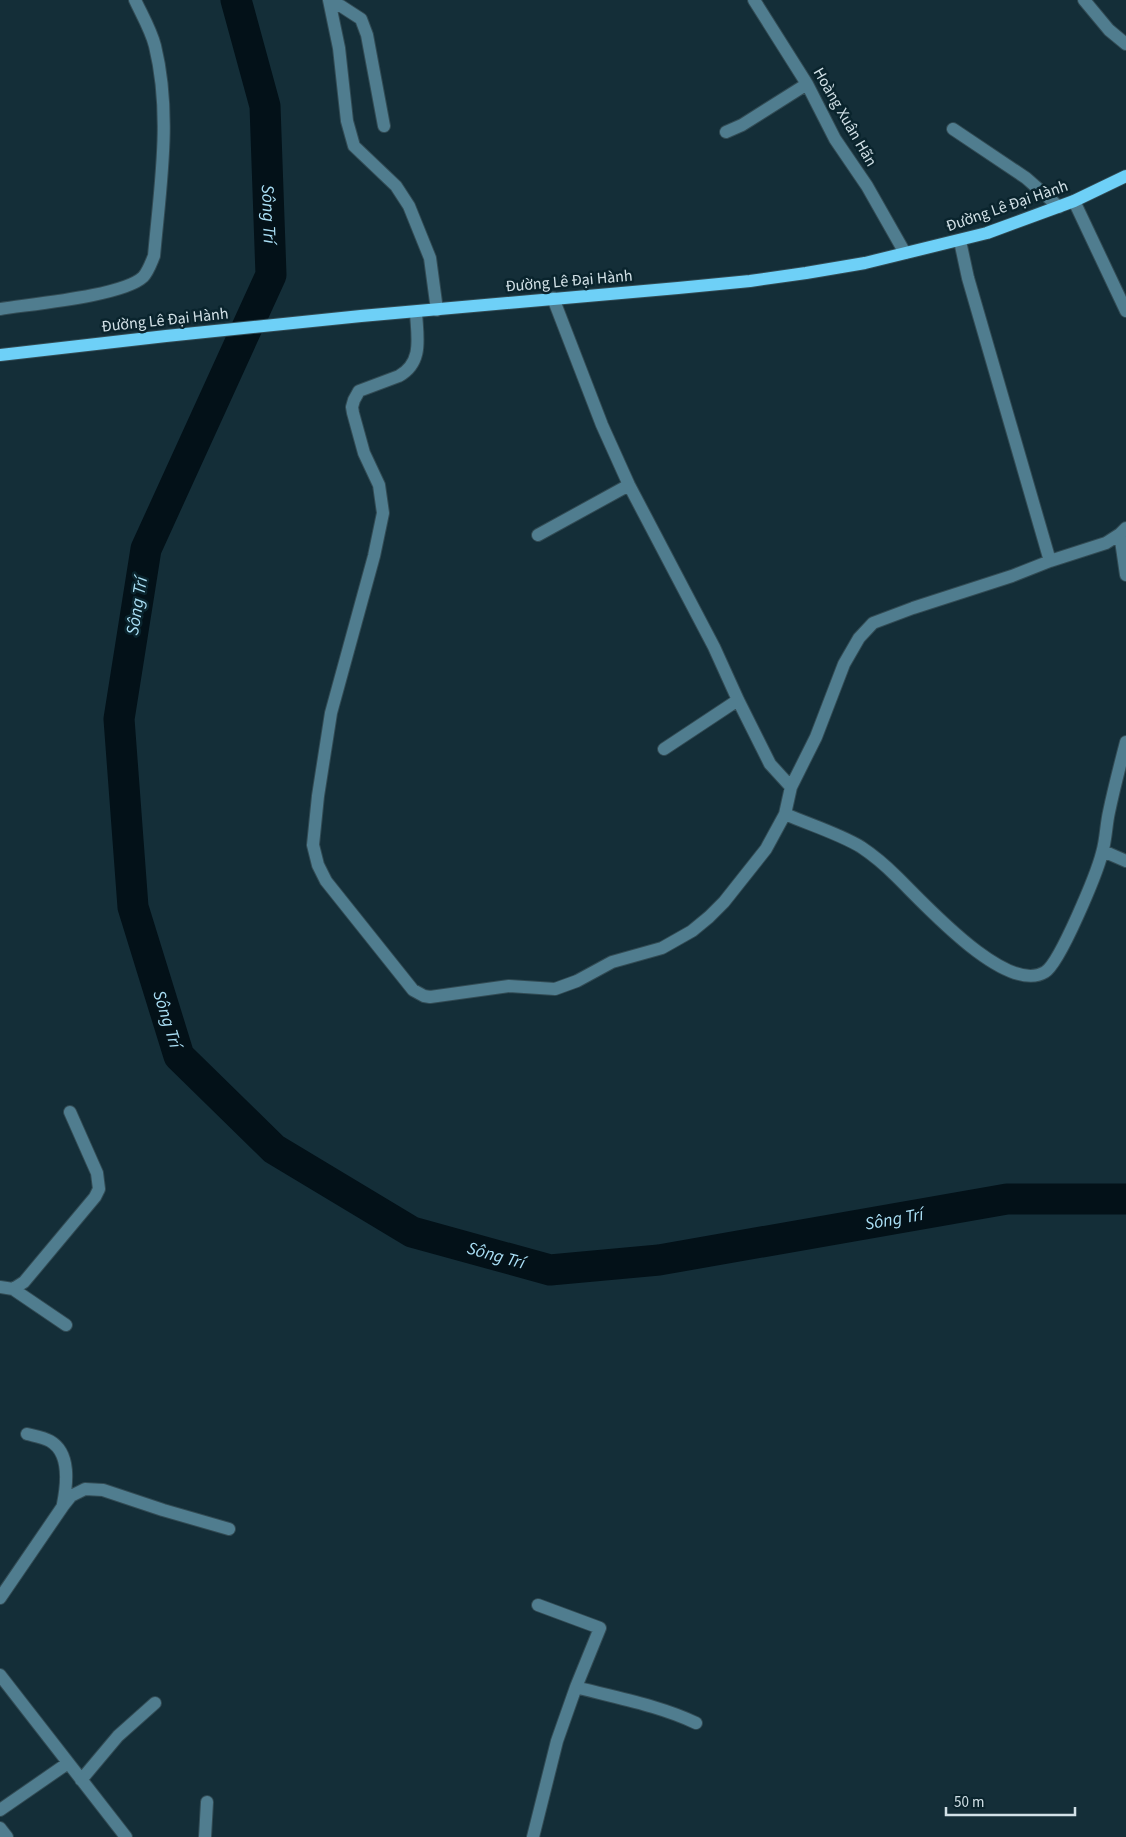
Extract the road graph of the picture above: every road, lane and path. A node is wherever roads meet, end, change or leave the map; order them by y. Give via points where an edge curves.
1 (135, 0) edge
2 (754, 0) edge
3 (1084, 0) edge
4 (330, 2) edge
5 (1126, 44) edge
6 (807, 84) junction
7 (384, 126) dead end
8 (954, 129) dead end
9 (726, 132) dead end
10 (1126, 176) edge
11 (1074, 201) junction
12 (1059, 207) junction
13 (960, 241) junction
14 (905, 253) junction
15 (553, 298) junction
16 (0, 309) edge
17 (437, 310) junction
18 (1126, 311) edge
19 (416, 312) junction
20 (0, 355) edge
21 (629, 485) junction
22 (1123, 531) edge
23 (538, 535) dead end
24 (1050, 561) junction
25 (1126, 575) edge
26 (738, 700) junction
27 (1126, 742) edge
28 (664, 749) dead end
29 (791, 787) junction
30 (785, 814) junction
31 (1103, 851) junction
32 (1126, 861) edge
33 (70, 1112) dead end
34 (0, 1287) edge
35 (13, 1289) junction
36 (66, 1325) dead end
37 (27, 1434) dead end
38 (63, 1506) junction
39 (229, 1529) dead end
40 (0, 1598) edge
41 (538, 1605) dead end
42 (0, 1675) edge
43 (576, 1687) junction
44 (155, 1703) dead end
45 (696, 1723) dead end
46 (68, 1763) junction
47 (81, 1780) junction
48 (208, 1802) dead end
49 (0, 1810) edge
50 (0, 1828) edge
51 (7, 1837) edge
52 (126, 1837) edge
53 (205, 1837) edge
54 (533, 1837) edge

1 - 16 street via 155,45 165,122 151,265 144,276 113,292
2 - 6 street, Hoàng Xuân Hãn
3 - 5 street via 1109,30
4 - 7 street via 361,19 367,35
4 - 17 street via 354,146 396,186 409,206 430,258
6 - 9 street
6 - 14 street, Hoàng Xuân Hãn via 835,139 868,186
8 - 12 street via 1026,178
10 - 11 main road, Đường Lê Đại Hành
11 - 12 main road, Đường Lê Đại Hành
11 - 18 street
12 - 13 main road, Đường Lê Đại Hành
13 - 14 main road, Đường Lê Đại Hành
13 - 24 street
14 - 15 main road, Đường Lê Đại Hành via 865,263 750,281
15 - 17 main road, Đường Lê Đại Hành
15 - 21 street
17 - 19 main road, Đường Lê Đại Hành
19 - 20 main road, Đường Lê Đại Hành
19 - 30 street via 418,350 414,363 405,373 359,391 352,407 364,453 378,485 383,513 331,713 318,796 313,845 326,881 413,990 424,996 510,986 555,988 577,981 612,962 662,948 692,931 709,918 739,885 766,849
21 - 23 street
21 - 26 street via 710,639
22 - 24 street via 1106,543
22 - 25 street
24 - 29 street via 873,623 858,638 844,664 816,737
26 - 28 street
26 - 29 street via 770,764
27 - 31 street
29 - 30 street
30 - 31 street via 860,846 895,874 964,942 1009,970 1026,976 1047,971 1056,959
31 - 32 street
33 - 35 street via 97,1173 99,1189 24,1282
34 - 35 street
35 - 36 street
37 - 38 street via 51,1441 62,1455 67,1481
38 - 39 street via 71,1496 85,1489 103,1490
38 - 40 street
41 - 43 street via 600,1628
42 - 46 street
43 - 45 street
43 - 54 street via 557,1741
44 - 47 street via 118,1736
46 - 47 street
46 - 49 street
47 - 52 street
48 - 53 street
50 - 51 street

